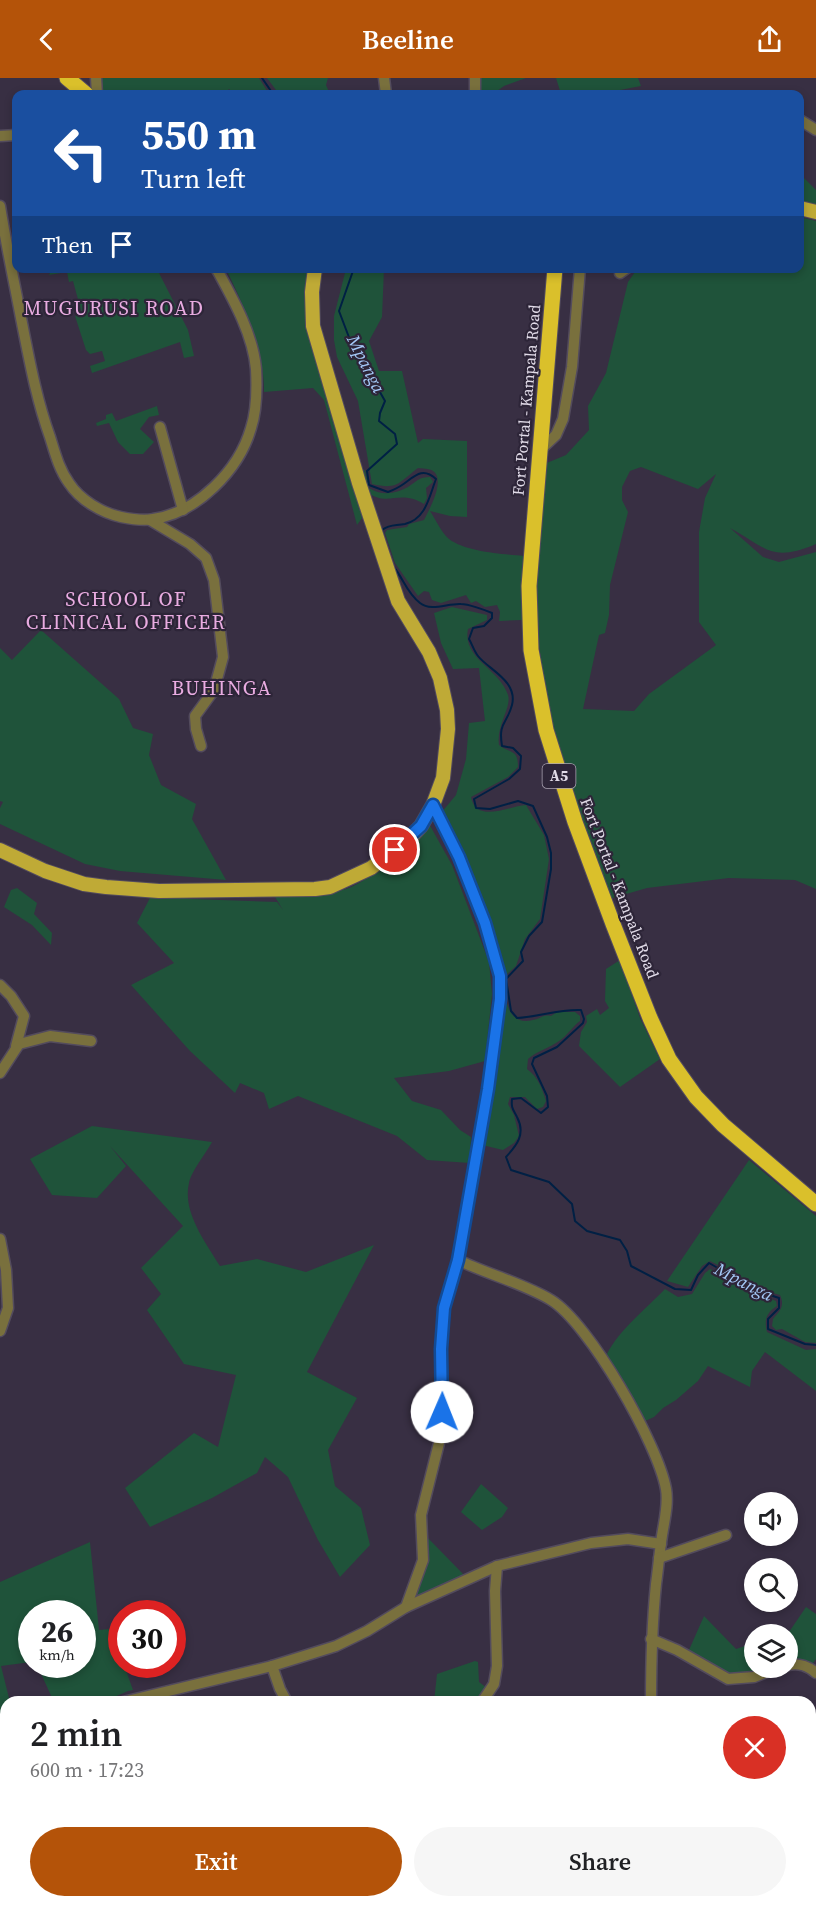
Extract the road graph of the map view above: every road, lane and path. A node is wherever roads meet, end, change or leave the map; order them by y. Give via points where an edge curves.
1 (67, 78) edge
2 (82, 90) edge
3 (0, 206) edge
4 (12, 270) edge
5 (13, 273) edge
6 (218, 273) edge
7 (314, 273) edge
8 (555, 273) edge
9 (580, 273) edge
10 (160, 426) dead end
11 (540, 450) junction
12 (183, 510) junction
13 (150, 520) junction
14 (201, 746) dead end
15 (433, 805) junction
16 (0, 850) edge
17 (0, 985) edge
18 (91, 1041) dead end
19 (16, 1046) junction
20 (0, 1073) edge
21 (816, 1204) edge
22 (0, 1239) edge
23 (458, 1260) junction
24 (0, 1331) edge
25 (726, 1535) dead end
26 (661, 1544) junction
27 (659, 1558) junction
28 (497, 1566) junction
29 (406, 1607) junction
30 (651, 1639) junction
31 (798, 1664) edge
32 (272, 1666) junction
33 (816, 1673) edge
34 (744, 1678) edge
35 (148, 1696) edge
36 (284, 1696) edge
37 (486, 1696) edge
38 (651, 1696) edge

1 - 2 highway
3 - 4 street
5 - 13 street via 35,392 61,469 74,490 94,506 117,516
6 - 12 street via 254,352 252,427 230,469
7 - 15 main road via 313,327 359,483 398,601 429,652 444,694 448,729 442,778
8 - 11 highway, Fort Portal - Kampala Road / A5
9 - 11 street via 572,367 563,419 556,435
10 - 12 street
11 - 21 highway, Fort Portal - Kampala Road / A5 via 529,586 531,650 546,730 579,834 669,1059 696,1097 723,1125
12 - 13 street
13 - 14 street via 206,558 214,580 223,657 214,690 195,716
15 - 16 main road via 409,839 371,868 330,887 315,889 159,891 106,887 45,871
15 - 23 street via 485,923 500,976 489,1078
17 - 19 street via 24,1016
18 - 19 street via 50,1036
19 - 20 street
22 - 24 street via 8,1308
23 - 26 street via 550,1299 566,1310 588,1337 631,1407 666,1489
23 - 29 street via 444,1308 441,1435 421,1515 423,1560
25 - 27 street
26 - 27 street
26 - 28 street via 628,1539 591,1543
27 - 30 street
28 - 29 street
28 - 37 street via 497,1666 494,1684
29 - 32 street via 336,1646
30 - 34 street via 728,1679
30 - 38 street
31 - 33 street
32 - 35 street
32 - 36 street

